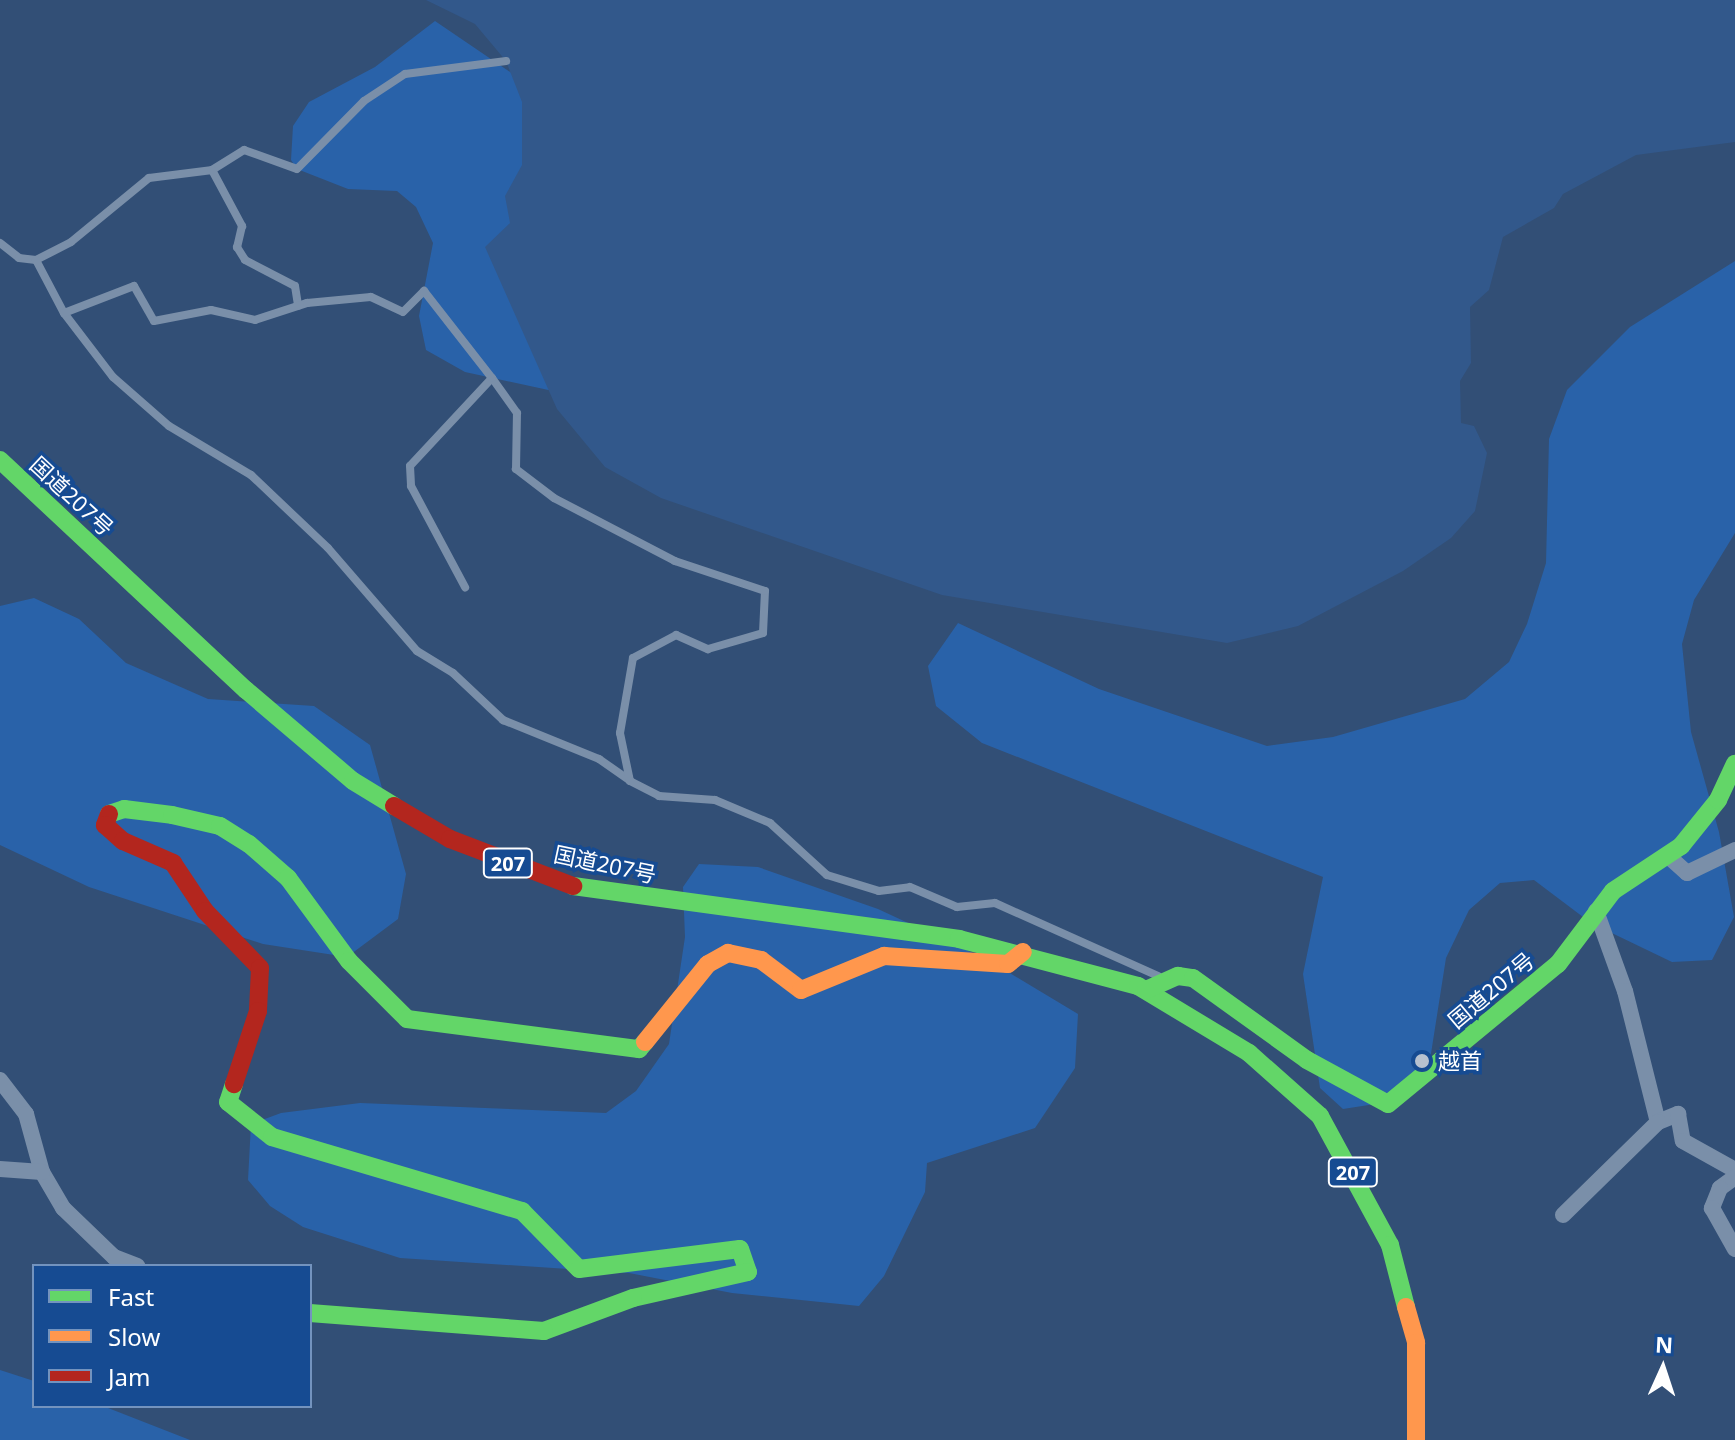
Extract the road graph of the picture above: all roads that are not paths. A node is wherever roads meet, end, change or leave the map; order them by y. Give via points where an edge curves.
1 (506, 61) dead end
2 (212, 170) junction
3 (0, 243) edge
4 (36, 260) junction
5 (298, 306) junction
6 (64, 313) junction
7 (492, 378) junction
8 (0, 460) edge
9 (465, 587) dead end
10 (1735, 764) edge
11 (630, 781) junction
12 (1735, 850) edge
13 (1667, 855) junction
14 (1596, 911) junction
15 (1023, 952) junction
16 (1167, 981) junction
17 (1146, 990) junction
18 (0, 1080) edge
19 (1658, 1122) junction
20 (0, 1169) edge
21 (1735, 1170) edge
22 (42, 1172) junction
23 (1735, 1177) edge
24 (1563, 1215) dead end
25 (1735, 1249) edge
26 (134, 1264) edge
27 (312, 1313) edge
28 (1416, 1440) edge

1 - 2 lane via 405,74 364,101 297,169 244,150
2 - 4 lane via 149,178 71,242
2 - 5 lane via 242,226 237,247 245,260 295,286
3 - 4 lane via 19,258
4 - 6 lane
5 - 6 lane via 255,320 211,310 154,321 134,286
5 - 7 lane via 371,297 403,312 424,291
6 - 11 lane via 113,377 169,426 251,475 328,548 417,651 453,673 503,720 599,759
7 - 9 lane via 410,466 411,486
7 - 11 lane via 517,413 516,469 554,498 675,561 765,591 763,633 708,649 676,635 633,658 620,733
8 - 15 main road, 国道207号 / 207 via 343,772 404,816 450,839 573,886
10 - 13 main road, 国道207号 via 1718,800
11 - 16 lane via 659,796 715,800 770,823 827,875 879,891 910,887 957,907 995,903
12 - 13 street via 1687,873
13 - 14 main road, 国道207号 via 1613,891
14 - 16 main road, 国道207号 via 1558,964 1388,1104 1307,1060 1193,978
14 - 19 street via 1625,991
15 - 17 main road, 国道207号 / 207
15 - 27 main road via 1008,964 884,956 801,990 761,960 728,953 708,964 639,1049 466,1031 407,1019 349,961 288,878 220,826 124,809 108,814 105,825 123,841 173,863 205,911 260,968 258,1011 228,1102 241,1118 272,1137 333,1159 522,1211 579,1269 740,1249 748,1272 633,1298 544,1331
16 - 17 main road
17 - 28 main road, 国道207号 / 207 via 1249,1053 1320,1116 1366,1194 1404,1290 1416,1343
18 - 22 street via 26,1114
19 - 21 street via 1678,1114 1683,1141
19 - 24 street
20 - 22 street
22 - 26 street via 87,1234
23 - 25 street via 1720,1188 1712,1208

